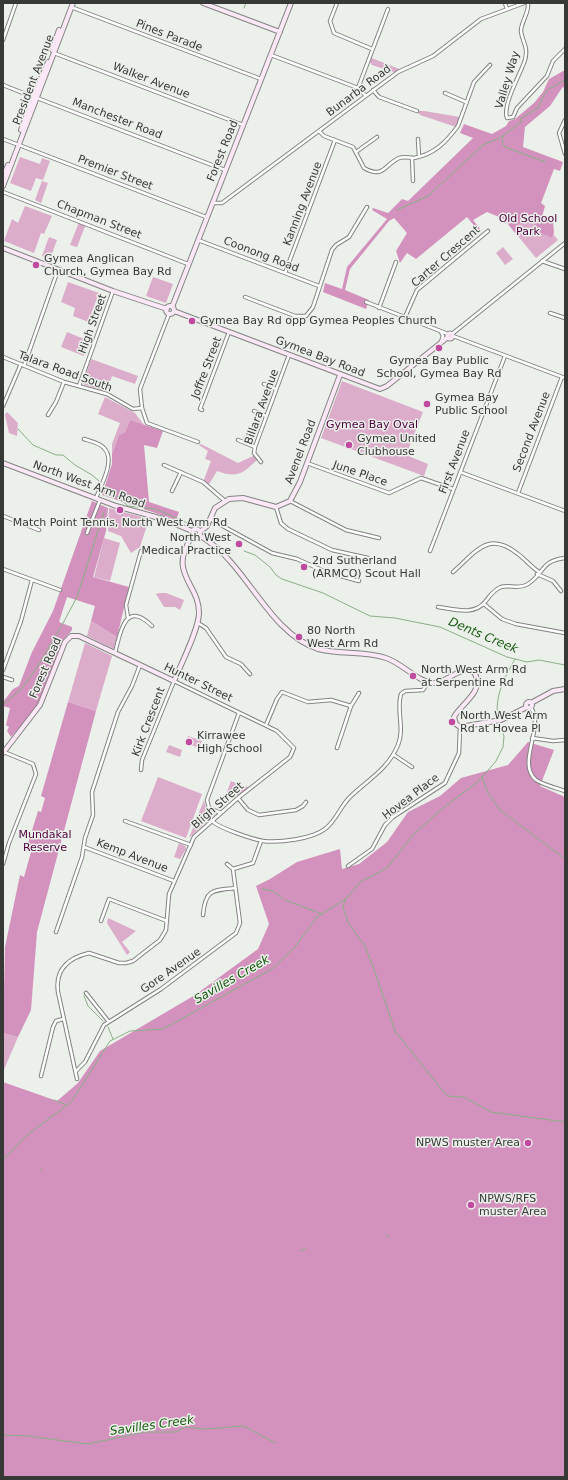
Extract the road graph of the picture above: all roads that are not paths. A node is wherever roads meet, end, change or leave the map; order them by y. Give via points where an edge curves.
1 (16, 3) edge
2 (203, 3) edge
3 (291, 3) edge
4 (337, 3) edge
5 (505, 3) edge
6 (524, 3) edge
7 (528, 3) edge
8 (71, 4) edge
9 (388, 9) dead end
10 (507, 9) junction
11 (280, 32) junction
12 (3, 40) edge
13 (372, 49) junction
14 (565, 49) edge
15 (54, 52) junction
16 (271, 55) junction
17 (490, 65) dead end
18 (261, 79) junction
19 (3, 85) edge
20 (358, 88) junction
21 (373, 90) junction
22 (445, 93) dead end
23 (366, 96) junction
24 (35, 97) junction
25 (466, 102) junction
26 (416, 111) dead end
27 (565, 120) edge
28 (243, 125) junction
29 (319, 131) junction
30 (376, 137) dead end
31 (3, 139) edge
32 (418, 139) dead end
33 (336, 140) junction
34 (17, 144) junction
35 (356, 152) junction
36 (565, 154) edge
37 (419, 157) junction
38 (412, 158) junction
39 (225, 170) junction
40 (3, 177) edge
41 (413, 181) dead end
42 (3, 186) edge
43 (3, 192) edge
44 (212, 203) junction
45 (367, 207) dead end
46 (206, 217) junction
47 (488, 231) dead end
48 (198, 240) junction
49 (565, 243) edge
50 (3, 248) edge
51 (542, 261) junction
52 (396, 262) dead end
53 (188, 264) junction
54 (58, 270) junction
55 (565, 270) edge
56 (285, 273) junction
57 (319, 286) junction
58 (113, 291) junction
59 (245, 297) dead end
60 (366, 302) dead end
61 (379, 308) junction
62 (166, 309) junction
63 (173, 309) junction
64 (550, 313) dead end
65 (169, 314) junction
66 (405, 318) junction
67 (565, 318) edge
68 (458, 329) junction
69 (440, 331) junction
70 (229, 332) junction
71 (450, 335) junction
72 (460, 339) junction
73 (441, 343) junction
74 (290, 355) junction
75 (505, 356) junction
76 (3, 357) edge
77 (22, 365) junction
78 (340, 375) junction
79 (562, 377) junction
80 (565, 378) edge
81 (64, 382) junction
82 (264, 384) dead end
83 (79, 386) junction
84 (276, 389) junction
85 (3, 406) edge
86 (142, 408) junction
87 (200, 410) dead end
88 (254, 411) dead end
89 (48, 416) dead end
90 (266, 416) junction
91 (84, 439) dead end
92 (238, 440) dead end
93 (198, 442) dead end
94 (255, 447) junction
95 (261, 462) dead end
96 (3, 463) edge
97 (307, 463) junction
98 (164, 465) dead end
99 (181, 472) junction
100 (460, 472) junction
101 (453, 489) junction
102 (172, 491) dead end
103 (518, 493) junction
104 (98, 499) junction
105 (225, 501) junction
106 (290, 501) junction
107 (276, 507) junction
108 (565, 511) edge
109 (3, 516) edge
110 (210, 519) junction
111 (39, 530) dead end
112 (87, 533) dead end
113 (192, 533) junction
114 (199, 533) junction
115 (379, 538) dead end
116 (141, 551) dead end
117 (430, 551) dead end
118 (368, 558) dead end
119 (565, 558) edge
120 (3, 569) edge
121 (453, 572) dead end
122 (538, 573) junction
123 (32, 580) junction
124 (359, 581) dead end
125 (60, 590) dead end
126 (561, 591) dead end
127 (484, 604) junction
128 (438, 607) dead end
129 (128, 618) junction
130 (198, 623) junction
131 (152, 626) dead end
132 (565, 634) edge
133 (79, 636) joint
134 (115, 653) junction
135 (140, 665) junction
136 (3, 670) edge
137 (250, 674) dead end
138 (3, 677) edge
139 (12, 680) dead end
140 (174, 681) junction
141 (429, 682) junction
142 (565, 689) edge
143 (359, 692) dead end
144 (351, 706) junction
145 (530, 706) junction
146 (239, 713) junction
147 (266, 726) junction
148 (460, 727) junction
149 (532, 738) junction
150 (565, 740) edge
151 (336, 748) dead end
152 (3, 752) edge
153 (394, 755) junction
154 (290, 757) joint
155 (412, 767) dead end
156 (141, 770) dead end
157 (565, 791) edge
158 (238, 798) junction
159 (306, 802) dead end
160 (221, 813) junction
161 (125, 821) dead end
162 (212, 821) junction
163 (261, 841) junction
164 (190, 844) junction
165 (84, 846) junction
166 (3, 864) edge
167 (227, 864) dead end
168 (348, 866) dead end
169 (233, 869) junction
170 (174, 881) junction
171 (235, 888) junction
172 (203, 915) dead end
173 (167, 920) junction
174 (101, 921) dead end
175 (56, 932) dead end
176 (86, 994) dead end
177 (63, 1019) junction
178 (109, 1022) junction
179 (76, 1071) junction
180 (41, 1076) dead end
181 (77, 1079) dead end

1 - 12 street
2 - 11 street
3 - 11 street, Forest Road
4 - 13 street via 330,21 334,33
5 - 10 street
6 - 10 street, Bunarba Road
7 - 14 street, Valley Way via 521,28 526,45 526,58 509,100 506,118 513,117 517,108 547,76 553,61
8 - 15 street, President Avenue
8 - 18 street, Pines Parade
8 - 24 street, President Avenue
9 - 13 street
10 - 21 street, Bunarba Road via 481,19 433,56 398,72
11 - 16 street, Forest Road
13 - 20 street
15 - 24 street, President Avenue
15 - 28 street, Walker Avenue
16 - 18 street, Forest Road
16 - 20 street
17 - 25 street via 477,78
18 - 28 street, Forest Road
19 - 24 street, Manchester Road
20 - 23 street
21 - 23 street, Bunarba Road
21 - 26 street via 379,97
22 - 25 street
23 - 29 street, Bunarba Road
24 - 34 street, President Avenue
24 - 39 street, Manchester Road
25 - 37 street via 458,126 453,132 433,152
27 - 36 street via 559,135
28 - 39 street, Forest Road
29 - 33 street via 324,136
29 - 44 street, Bunarba Road via 222,204
30 - 35 street
31 - 34 street, Premier Street
32 - 37 street
33 - 35 street via 352,147
33 - 56 street, Kanning Avenue
34 - 40 street, President Avenue
34 - 42 street, President Avenue
34 - 46 street, Premier Street
35 - 38 street via 364,168 376,173 384,171 398,159
37 - 38 street
38 - 41 street
39 - 44 street, Forest Road
43 - 53 street, Chapman Street
44 - 46 street, Forest Road
45 - 57 street via 349,237 332,250
46 - 48 street, Forest Road
47 - 66 street, Carter Crescent via 417,290
48 - 53 street, Forest Road
48 - 56 street, Coonong Road
49 - 51 street, Gymea Bay Road
50 - 54 street
51 - 55 street
51 - 68 street, Gymea Bay Road
52 - 61 street
53 - 63 street, Forest Road
54 - 58 street
54 - 77 street
56 - 57 street, Coonong Road
57 - 59 street via 313,307 308,314 301,317
58 - 62 street
58 - 83 street, High Street
60 - 61 street
61 - 66 street
62 - 63 street
62 - 65 street
63 - 65 street
63 - 70 street, Gymea Bay Road
64 - 67 street
65 - 86 street via 140,389
66 - 69 street
68 - 71 street, Gymea Bay Road
68 - 72 street via 457,335
69 - 71 street
69 - 73 street
70 - 74 street, Gymea Bay Road
70 - 87 street, Joffre Street
71 - 72 street
71 - 73 street, Gymea Bay Road
72 - 75 street
73 - 78 street, Gymea Bay Road via 383,388
74 - 78 street, Gymea Bay Road
74 - 84 street, Billara Avenue
75 - 79 street
75 - 100 street, First Avenue
76 - 77 street, Talara Road South
77 - 81 street, Talara Road South
77 - 85 street
78 - 97 street, Avenel Road
79 - 80 street
79 - 103 street, Second Avenue
81 - 83 street, Talara Road South
81 - 89 street
82 - 84 street
83 - 86 street, Talara Road South via 107,394 133,409
84 - 90 street, Billara Avenue
86 - 93 street via 147,423
88 - 90 street
90 - 94 street, Billara Avenue
91 - 104 street via 104,447 108,454
92 - 94 street
94 - 95 street, Billara Avenue via 254,453
96 - 104 street, North West Arm Road
97 - 101 street, June Place via 389,493 424,478
97 - 106 street, Avenel Road
98 - 99 street
99 - 102 street
99 - 105 street via 204,482
100 - 101 street, First Avenue
100 - 103 street
101 - 117 street, First Avenue
103 - 108 street
104 - 112 street
104 - 113 street, North West Arm Road via 163,519
105 - 107 street via 243,498
105 - 110 street via 215,508
106 - 107 street, Avenel Road
106 - 115 street via 346,530
107 - 118 street via 281,523 288,529 332,550
109 - 111 street
110 - 114 street
110 - 124 street via 272,553
113 - 114 street
113 - 130 street via 184,554 183,569 198,603
114 - 141 street via 229,559 264,606 303,642 326,650 372,654 386,658
116 - 129 street via 126,604
119 - 122 street via 551,561
120 - 123 street
121 - 122 street via 484,545 492,542 510,549
122 - 126 street via 553,581
122 - 127 street via 524,586 504,586 496,589
123 - 125 street
123 - 136 street via 21,621
127 - 128 street via 468,610
127 - 132 street via 502,619
129 - 131 street via 142,619
129 - 134 street via 123,623
130 - 137 street via 206,628 226,657 241,664
130 - 140 street
133 - 134 street, Hunter Street
133 - 152 street, Forest Road via 71,636 65,640 40,705
134 - 135 street, Hunter Street
135 - 140 street, Hunter Street
135 - 165 street via 118,712 92,792 93,816
138 - 139 street
140 - 146 street, Hunter Street
140 - 156 street, Kirk Crescent via 142,760
141 - 148 street via 441,682 464,670 475,674 477,685 454,717
141 - 153 street via 423,690 401,694 401,737
142 - 145 street via 553,691
143 - 144 street
144 - 147 street via 330,700 308,702 282,692
144 - 151 street
145 - 148 street via 501,720
145 - 149 street via 535,717
146 - 147 street, Hunter Street
146 - 160 street via 207,800 209,808
147 - 154 street, Hunter Street via 281,733 291,743 294,749
148 - 168 street, Hovea Place via 459,753 445,783 393,817 385,825 372,849
149 - 150 street
149 - 157 street via 529,763 532,775 539,781
152 - 166 street via 33,764 36,774
153 - 155 street
153 - 163 street via 386,767 349,797 335,820 324,830 295,839
154 - 158 street, Bligh Street
158 - 159 street via 248,810 259,815 296,810
158 - 160 street, Bligh Street
160 - 162 street, Bligh Street
161 - 164 street
162 - 163 street
162 - 164 street, Bligh Street via 196,834
163 - 169 street via 254,864
164 - 170 street, Bligh Street
165 - 170 street, Kemp Avenue
165 - 175 street
167 - 169 street
169 - 171 street, Gore Avenue
170 - 173 street, Bligh Street via 168,898
171 - 172 street via 209,894 205,900
171 - 178 street, Gore Avenue via 240,923 236,933
173 - 174 street via 109,899
173 - 177 street, Bligh Street via 163,936 130,962 119,963 89,953 62,968 58,974 57,986
176 - 178 street
177 - 179 street, Bligh Street
177 - 180 street via 56,1021 53,1027
178 - 179 street, Gore Avenue via 102,1028 88,1056
179 - 181 street, Bligh Street

